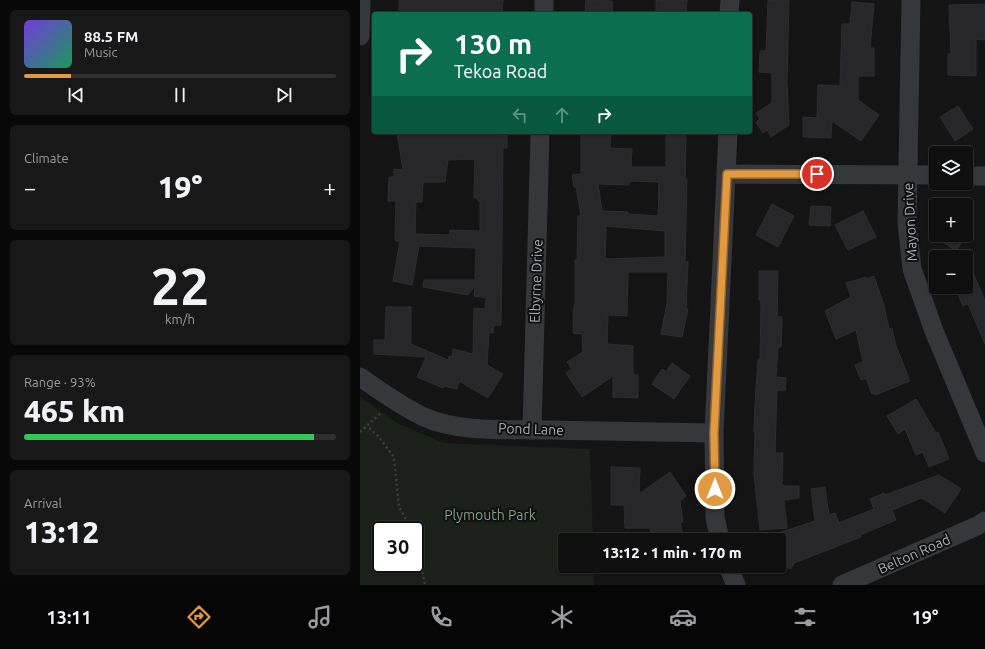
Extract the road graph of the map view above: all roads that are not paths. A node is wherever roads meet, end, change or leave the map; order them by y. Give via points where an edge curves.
1 (361, 0) edge
2 (544, 0) edge
3 (730, 0) edge
4 (911, 0) edge
5 (544, 12) edge
6 (729, 12) edge
7 (360, 36) edge
8 (540, 134) edge
9 (728, 134) edge
10 (727, 174) junction
11 (907, 175) junction
12 (929, 175) edge
13 (973, 176) edge
14 (985, 176) edge
15 (360, 376) edge
16 (532, 430) junction
17 (714, 433) junction
18 (985, 453) edge
19 (985, 521) edge
20 (718, 533) edge
21 (731, 573) edge
22 (736, 585) edge
23 (842, 585) edge

1 - 7 street
2 - 5 street
3 - 6 street
4 - 11 street, Mayon Drive
8 - 16 street, Elbyrne Drive
9 - 10 street
10 - 11 street
10 - 17 street
11 - 12 street
11 - 18 street, Mayon Drive via 907,223 912,269 934,331
13 - 14 street
15 - 16 street, Pond Lane via 424,417 471,428
16 - 17 street, Pond Lane
17 - 20 street via 715,517
19 - 23 street, Belton Road
21 - 22 street

